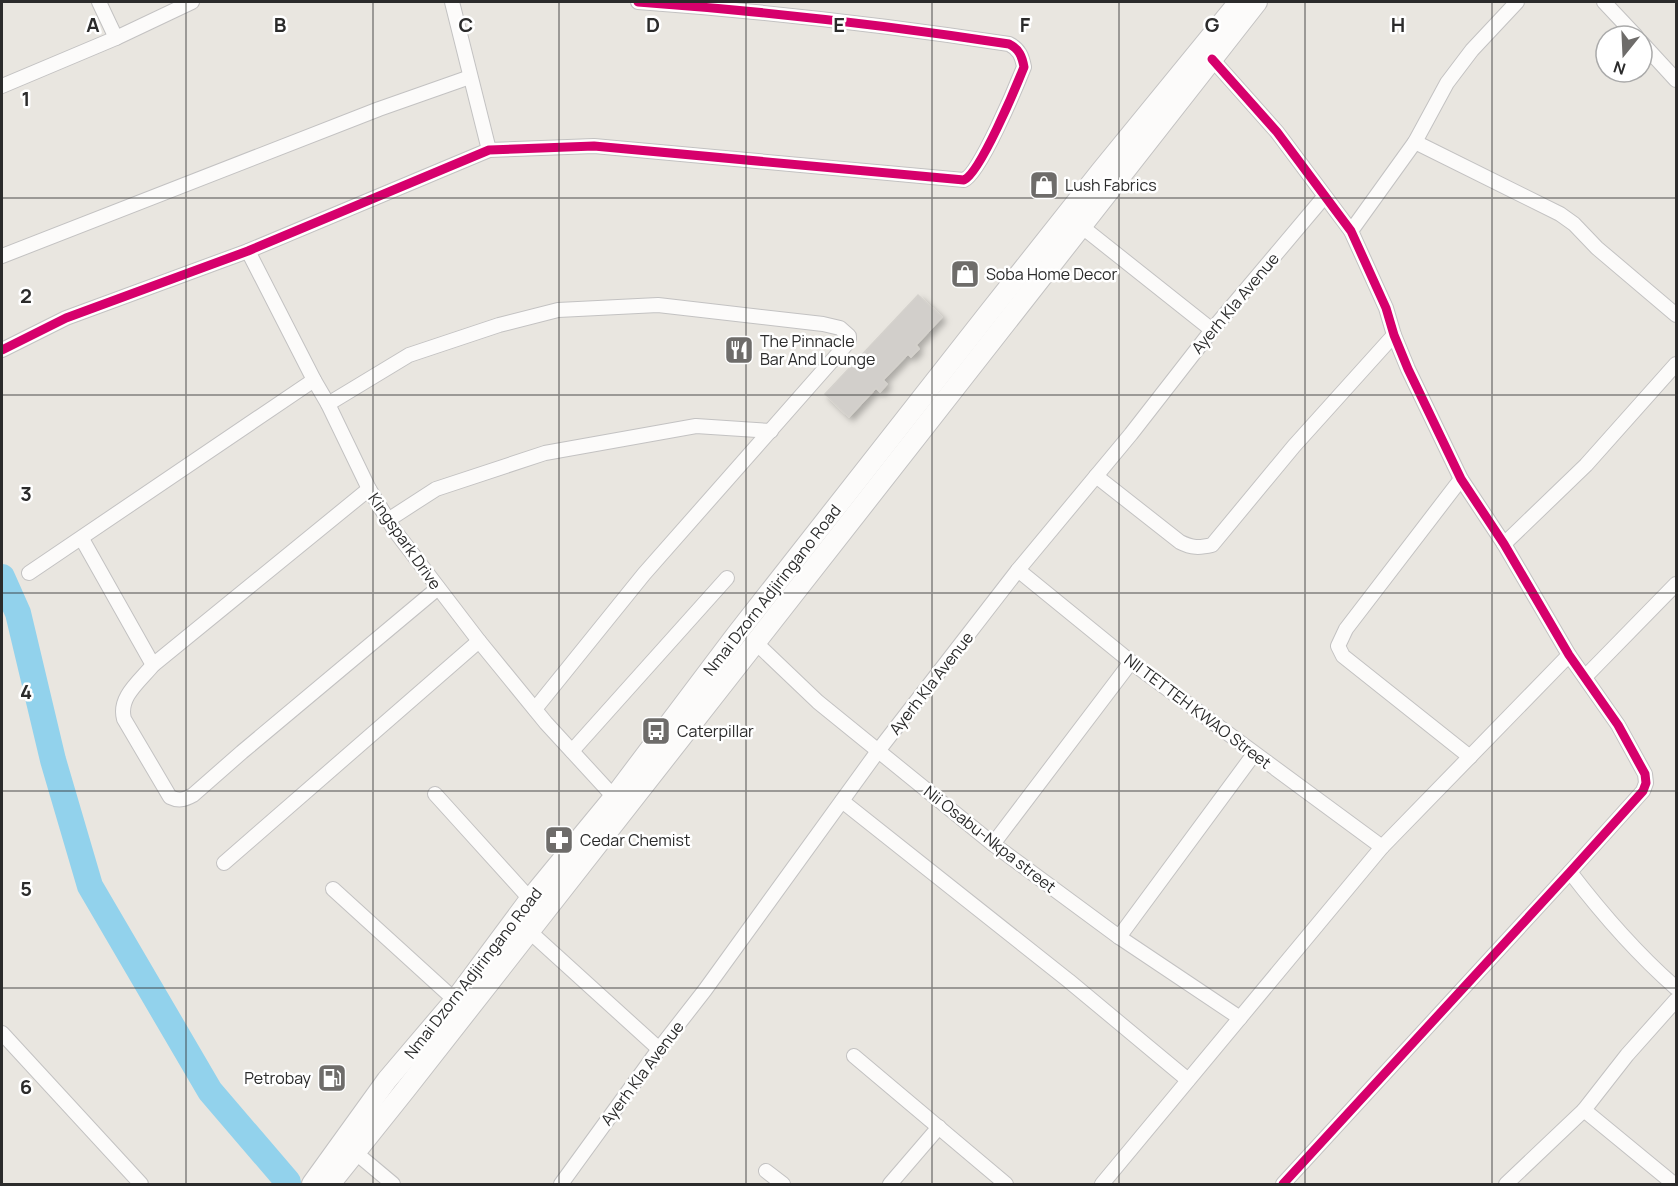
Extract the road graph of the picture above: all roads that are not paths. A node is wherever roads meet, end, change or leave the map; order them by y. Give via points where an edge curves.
1 (99, 2) edge
2 (192, 2) edge
3 (452, 2) edge
4 (638, 2) edge
5 (1239, 2) edge
6 (1257, 2) edge
7 (1517, 2) edge
8 (1604, 2) edge
9 (1625, 24) edge
10 (116, 38) junction
11 (1654, 56) edge
12 (1212, 59) junction
13 (470, 77) junction
14 (1677, 80) edge
15 (2, 86) edge
16 (1415, 141) junction
17 (489, 150) junction
18 (1324, 197) junction
19 (1081, 226) junction
20 (1351, 231) junction
21 (248, 250) junction
22 (2, 256) edge
23 (1677, 315) edge
24 (995, 320) junction
25 (1212, 330) junction
26 (1394, 335) junction
27 (2, 350) edge
28 (1676, 364) edge
29 (314, 380) junction
30 (328, 404) junction
31 (771, 431) junction
32 (1096, 476) junction
33 (1461, 479) junction
34 (369, 489) junction
35 (388, 520) junction
36 (82, 539) junction
37 (1504, 544) junction
38 (1018, 570) junction
39 (29, 573) dead end
40 (727, 578) dead end
41 (1677, 584) edge
42 (438, 588) junction
43 (479, 641) junction
44 (755, 642) junction
45 (1569, 655) junction
46 (1131, 662) junction
47 (153, 665) junction
48 (1586, 676) junction
49 (535, 709) junction
50 (572, 751) junction
51 (878, 751) junction
52 (1254, 754) junction
53 (1470, 757) junction
54 (435, 794) dead end
55 (614, 797) junction
56 (842, 801) junction
57 (993, 844) junction
58 (1382, 847) junction
59 (224, 863) dead end
60 (1570, 872) junction
61 (333, 889) dead end
62 (530, 899) junction
63 (529, 932) junction
64 (1119, 937) junction
65 (1677, 987) edge
66 (455, 1000) junction
67 (1677, 1000) edge
68 (1240, 1018) junction
69 (2, 1033) edge
70 (659, 1049) junction
71 (854, 1056) dead end
72 (1188, 1080) junction
73 (1584, 1110) junction
74 (939, 1127) junction
75 (356, 1153) junction
76 (766, 1171) dead end
77 (141, 1185) edge
78 (312, 1185) edge
79 (330, 1185) edge
80 (393, 1185) edge
81 (561, 1185) edge
82 (783, 1185) edge
83 (890, 1185) edge
84 (1006, 1185) edge
85 (1102, 1185) edge
86 (1283, 1185) edge
87 (1506, 1185) edge
88 (1674, 1185) edge

1 - 10 street
2 - 10 street
3 - 13 street
4 - 17 street via 726,8 1009,44 1022,56 1024,67 972,175 964,180 594,146
5 - 24 main road, Nmai Dzorn Adjiringano Road via 1101,171
6 - 12 main road, Nmai Dzorn Adjiringano Road
7 - 16 street via 1447,83
8 - 9 street
10 - 15 street
11 - 14 street
12 - 18 street via 1277,132
12 - 19 main road, Nmai Dzorn Adjiringano Road
13 - 17 street
13 - 22 street
16 - 20 street
16 - 23 street via 1560,214
17 - 21 street
18 - 20 street
18 - 25 street, Ayerh Kla Avenue
19 - 24 main road, Nmai Dzorn Adjiringano Road
19 - 25 street
20 - 26 street
21 - 27 street via 66,318
21 - 29 street, Kingspark Drive
24 - 44 main road, Nmai Dzorn Adjiringano Road
24 - 55 main road, Nmai Dzorn Adjiringano Road via 744,626
25 - 32 street, Ayerh Kla Avenue
26 - 32 street via 1212,545 1200,548 1180,542
26 - 33 street
28 - 37 street via 1586,465
29 - 30 street, Kingspark Drive
29 - 36 street
30 - 31 street via 409,355 558,310 658,305 824,324 845,332 849,341
30 - 34 street, Kingspark Drive
31 - 35 street via 696,426 545,453 436,489
31 - 49 street via 644,574
32 - 38 street, Ayerh Kla Avenue
33 - 37 street
33 - 53 street via 1346,629 1338,646 1343,656
34 - 35 street, Kingspark Drive
34 - 47 street
35 - 42 street, Kingspark Drive
36 - 39 street
36 - 47 street
37 - 45 street
38 - 46 street, NII TETTEH KWAO Street
38 - 51 street, Ayerh Kla Avenue
40 - 50 street
41 - 48 street
42 - 43 street, Kingspark Drive
42 - 47 street via 185,800 170,796 122,712 125,697
43 - 49 street, Kingspark Drive
43 - 59 street
44 - 51 street, Nii Osabu-Nkpa street via 818,702
44 - 63 main road, Nmai Dzorn Adjiringano Road
45 - 48 street
45 - 53 street
46 - 52 street, NII TETTEH KWAO Street
46 - 57 street
48 - 60 street via 1618,725 1645,774 1646,783
49 - 50 street, Kingspark Drive
50 - 55 street, Kingspark Drive
51 - 56 street, Ayerh Kla Avenue
51 - 57 street, Nii Osabu-Nkpa street
52 - 58 street, NII TETTEH KWAO Street
52 - 64 street
53 - 58 street
54 - 62 street
55 - 62 main road, Nmai Dzorn Adjiringano Road
56 - 70 street, Ayerh Kla Avenue
56 - 72 street
57 - 64 street, Nii Osabu-Nkpa street
58 - 68 street
60 - 65 street via 1643,959
60 - 86 street
61 - 66 street
62 - 66 main road, Nmai Dzorn Adjiringano Road
63 - 70 street
63 - 75 main road, Nmai Dzorn Adjiringano Road
64 - 68 street, Nii Osabu-Nkpa street
66 - 78 main road, Nmai Dzorn Adjiringano Road via 387,1080
67 - 73 street
68 - 72 street
69 - 77 street
70 - 81 street, Ayerh Kla Avenue
71 - 74 street
72 - 85 street
73 - 87 street
73 - 88 street
74 - 83 street
74 - 84 street
75 - 79 main road, Nmai Dzorn Adjiringano Road
75 - 80 street
76 - 82 street

